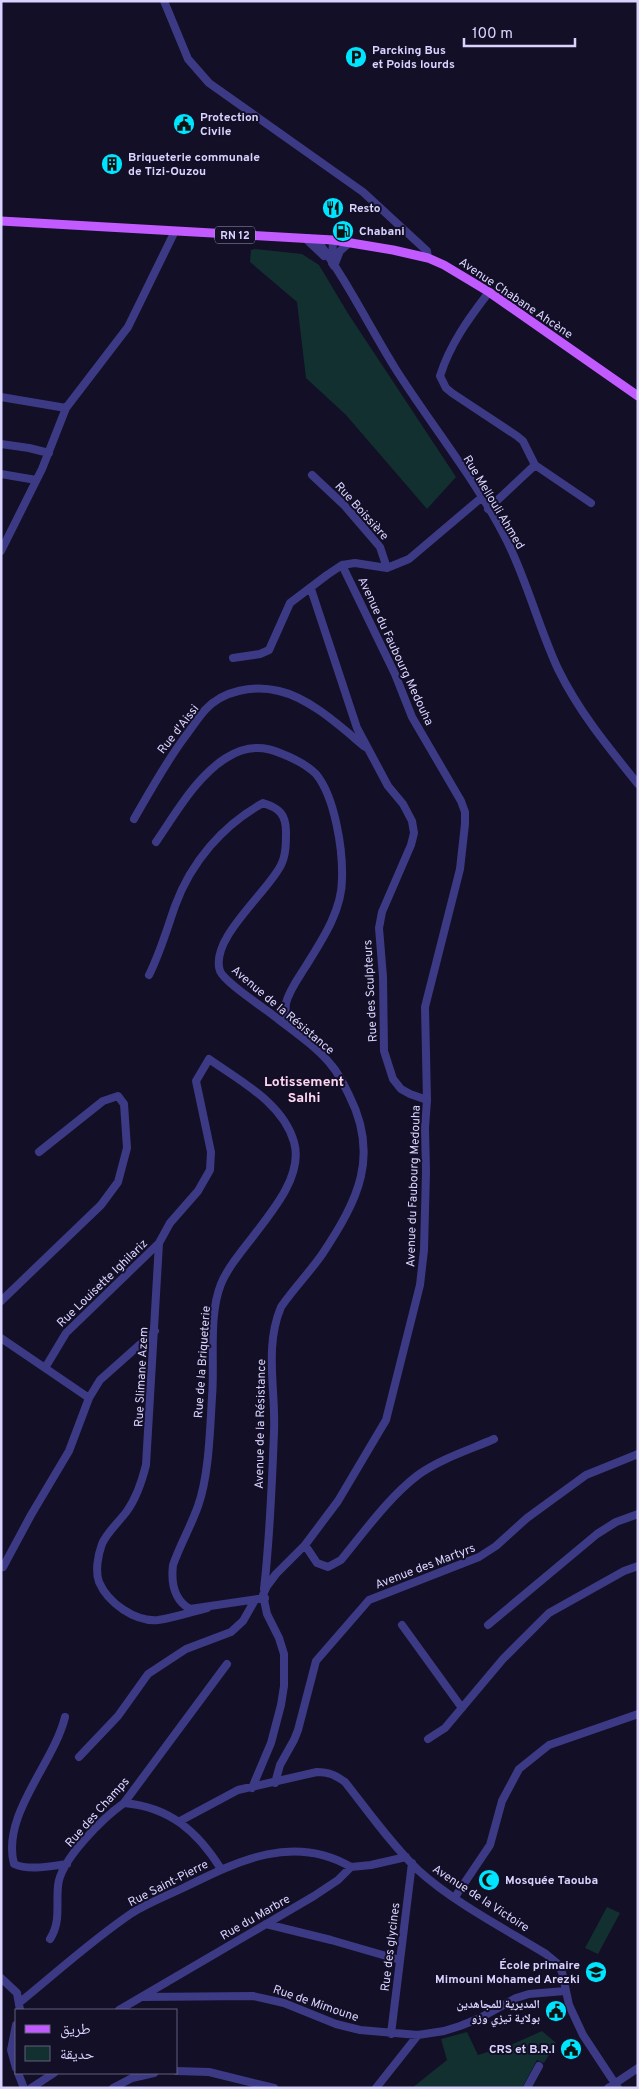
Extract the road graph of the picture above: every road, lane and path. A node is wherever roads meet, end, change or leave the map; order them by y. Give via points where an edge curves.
1 (164, 1) edge
2 (1, 217) edge
3 (1, 221) edge
4 (40, 223) junction
5 (174, 231) junction
6 (306, 239) junction
7 (316, 239) junction
8 (333, 240) junction
9 (350, 242) junction
10 (428, 258) junction
11 (333, 265) junction
12 (489, 292) junction
13 (638, 396) edge
14 (1, 397) edge
15 (66, 408) junction
16 (1, 444) edge
17 (48, 454) junction
18 (535, 465) junction
19 (1, 474) edge
20 (312, 475) dead end
21 (36, 480) junction
22 (481, 498) junction
23 (591, 503) dead end
24 (488, 509) junction
25 (2, 550) edge
26 (342, 565) junction
27 (387, 568) junction
28 (311, 589) junction
29 (233, 658) dead end
30 (369, 750) junction
31 (638, 784) edge
32 (134, 819) dead end
33 (156, 842) dead end
34 (149, 975) dead end
35 (286, 1025) junction
36 (209, 1059) joint
37 (427, 1100) junction
38 (39, 1152) dead end
39 (159, 1243) junction
40 (1, 1301) edge
41 (155, 1331) junction
42 (1, 1338) edge
43 (44, 1368) junction
44 (89, 1398) junction
45 (494, 1439) dead end
46 (638, 1454) edge
47 (638, 1514) edge
48 (304, 1545) junction
49 (638, 1566) edge
50 (3, 1567) dead end
51 (264, 1597) junction
52 (255, 1600) junction
53 (207, 1608) junction
54 (488, 1624) dead end
55 (402, 1625) dead end
56 (227, 1664) dead end
57 (462, 1708) junction
58 (638, 1714) edge
59 (65, 1717) dead end
60 (428, 1739) dead end
61 (79, 1757) dead end
62 (275, 1783) junction
63 (252, 1788) junction
64 (124, 1803) junction
65 (180, 1821) junction
66 (406, 1857) junction
67 (412, 1863) junction
68 (67, 1864) junction
69 (351, 1867) junction
70 (222, 1869) junction
71 (455, 1897) junction
72 (266, 1924) junction
73 (50, 1939) dead end
74 (398, 1960) junction
75 (1, 1978) edge
76 (565, 1990) junction
77 (142, 1997) junction
78 (20, 2006) edge
79 (121, 2009) edge
80 (15, 2031) edge
81 (391, 2034) junction
82 (418, 2035) junction
83 (15, 2064) edge
84 (539, 2066) dead end
85 (638, 2068) edge
86 (178, 2071) edge
87 (18, 2074) edge
88 (52, 2074) edge
89 (150, 2074) edge
90 (617, 2085) edge
91 (24, 2088) edge
92 (30, 2088) edge
93 (113, 2088) edge
94 (274, 2088) edge
95 (376, 2088) edge
96 (527, 2088) edge
97 (608, 2088) edge

1 - 10 street via 188,59 209,83 363,192 427,251
2 - 4 main road, RN 12
3 - 4 main road
4 - 5 main road, Avenue Chabane Ahcène / RN 12
5 - 6 main road, Avenue Chabane Ahcène / RN 12
5 - 15 street via 128,326
6 - 7 main road, Avenue Chabane Ahcène / RN 12
6 - 11 street
7 - 8 main road, Avenue Chabane Ahcène / RN 12
7 - 11 street, Rue Mellouli Ahmed
8 - 9 main road, Avenue Chabane Ahcène / RN 12
8 - 11 street
9 - 10 main road, Avenue Chabane Ahcène / RN 12
9 - 11 street via 340,251
10 - 12 main road, Avenue Chabane Ahcène / RN 12
11 - 22 street, Rue Mellouli Ahmed via 395,368
12 - 13 main road, Avenue Chabane Ahcène / RN 12
12 - 18 street via 456,340 440,376 452,393 523,441
14 - 15 street
15 - 17 street
16 - 17 street
17 - 21 street
18 - 23 street
18 - 24 street
19 - 21 street
20 - 27 street, Rue Boissière via 344,505 380,547
21 - 25 street
22 - 24 street, Rue Mellouli Ahmed
22 - 27 street via 409,559
24 - 31 street, Rue Mellouli Ahmed via 525,580 558,668 573,697 589,723
26 - 27 street via 355,563
26 - 28 street
26 - 37 street, Avenue du Faubourg Medouha via 412,717 455,788 465,812 460,868 425,1007
28 - 29 street via 290,603 269,650
28 - 30 street, Rue des Sculpteurs via 357,728
30 - 32 street, Rue d'Aissi via 329,717 280,691 262,688 233,692 206,709 165,763
30 - 37 street, Rue des Sculpteurs via 388,786 407,811 414,833 382,912 379,928 384,1051 397,1084 410,1094
33 - 35 street via 212,768 244,749 272,750 299,760 316,774 328,797 341,841 342,882 331,922 287,1001
34 - 35 street, Avenue de la Résistance via 176,904 195,866 211,844 253,808 263,803 273,806 286,821 286,847 281,865 234,926 224,945 219,968 226,979
35 - 51 street, Avenue de la Résistance via 325,1058 339,1076 359,1116 366,1151 360,1180 334,1234 277,1316 271,1367 274,1424
36 - 39 street, Rue Slimane Azem via 198,1076 196,1086 211,1152 210,1170
36 - 53 street, Rue de la Briqueterie via 267,1100 287,1127 295,1152 291,1176 276,1206 226,1273 217,1299 205,1475 198,1506 172,1565 173,1587 179,1600 190,1609
37 - 48 street, Avenue du Faubourg Medouha via 424,1250 420,1285 393,1399 373,1445 338,1501
38 - 40 street via 103,1101 118,1096 122,1098 127,1148 118,1182 101,1205
39 - 41 street, Rue Slimane Azem
39 - 43 street, Rue Louisette Ighilariz via 66,1333
41 - 44 street via 100,1380
41 - 53 street, Rue Slimane Azem via 144,1474 128,1510 103,1542 97,1574 106,1593 120,1607 146,1619 158,1620
42 - 43 street
43 - 44 street
44 - 50 street via 69,1451
45 - 48 street via 418,1475 341,1560 328,1567 318,1563
46 - 62 street, Avenue des Martyrs via 586,1475 479,1557 369,1600 316,1661 298,1730 280,1765
47 - 54 street via 597,1534
48 - 51 street, Avenue du Faubourg Medouha via 276,1574
49 - 57 street via 549,1613 503,1658
51 - 52 street, Rue de la Briqueterie
51 - 63 street via 267,1614 284,1654 284,1686 271,1743
52 - 53 street, Rue de la Briqueterie
52 - 61 street via 243,1621 231,1632 186,1649 148,1674 118,1716
55 - 57 street
56 - 64 street, Rue des Champs
57 - 60 street via 445,1728
58 - 71 street via 549,1745 519,1770 502,1801 490,1846
59 - 68 street via 22,1810 11,1849 14,1864 18,1866
62 - 63 street, Avenue de la Victoire
62 - 66 street, Avenue de la Victoire via 317,1772 336,1775
63 - 65 street, Avenue de la Victoire via 238,1790
64 - 65 street via 158,1811
64 - 68 street, Rue des Champs via 107,1815
65 - 70 street via 194,1833
66 - 67 street, Avenue de la Victoire
66 - 69 street
67 - 71 street, Avenue de la Victoire
67 - 74 street, Rue des glycines
68 - 73 street, Rue des Champs via 58,1885 58,1920
69 - 70 street, Rue Saint-Pierre via 334,1857 284,1851
69 - 72 street, Rue du Marbre via 338,1880
70 - 78 street, Rue Saint-Pierre via 135,1912 110,1928
71 - 76 street, Avenue de la Victoire via 558,1964
72 - 74 street
72 - 77 street, Rue du Marbre
74 - 81 street, Rue des glycines
75 - 78 street via 17,1993
76 - 82 street, Rue de Mimoune via 529,1994 460,2026
76 - 90 street, Avenue de la Victoire via 583,2035
77 - 79 street, Rue du Marbre
77 - 81 street, Rue de Mimoune via 252,1996 284,2003 336,2024
80 - 83 street via 11,2050
81 - 82 street, Rue de Mimoune
82 - 95 street
84 - 96 street
85 - 90 street
86 - 94 street via 209,2072
87 - 91 street
88 - 92 street
89 - 93 street via 132,2078
90 - 97 street

